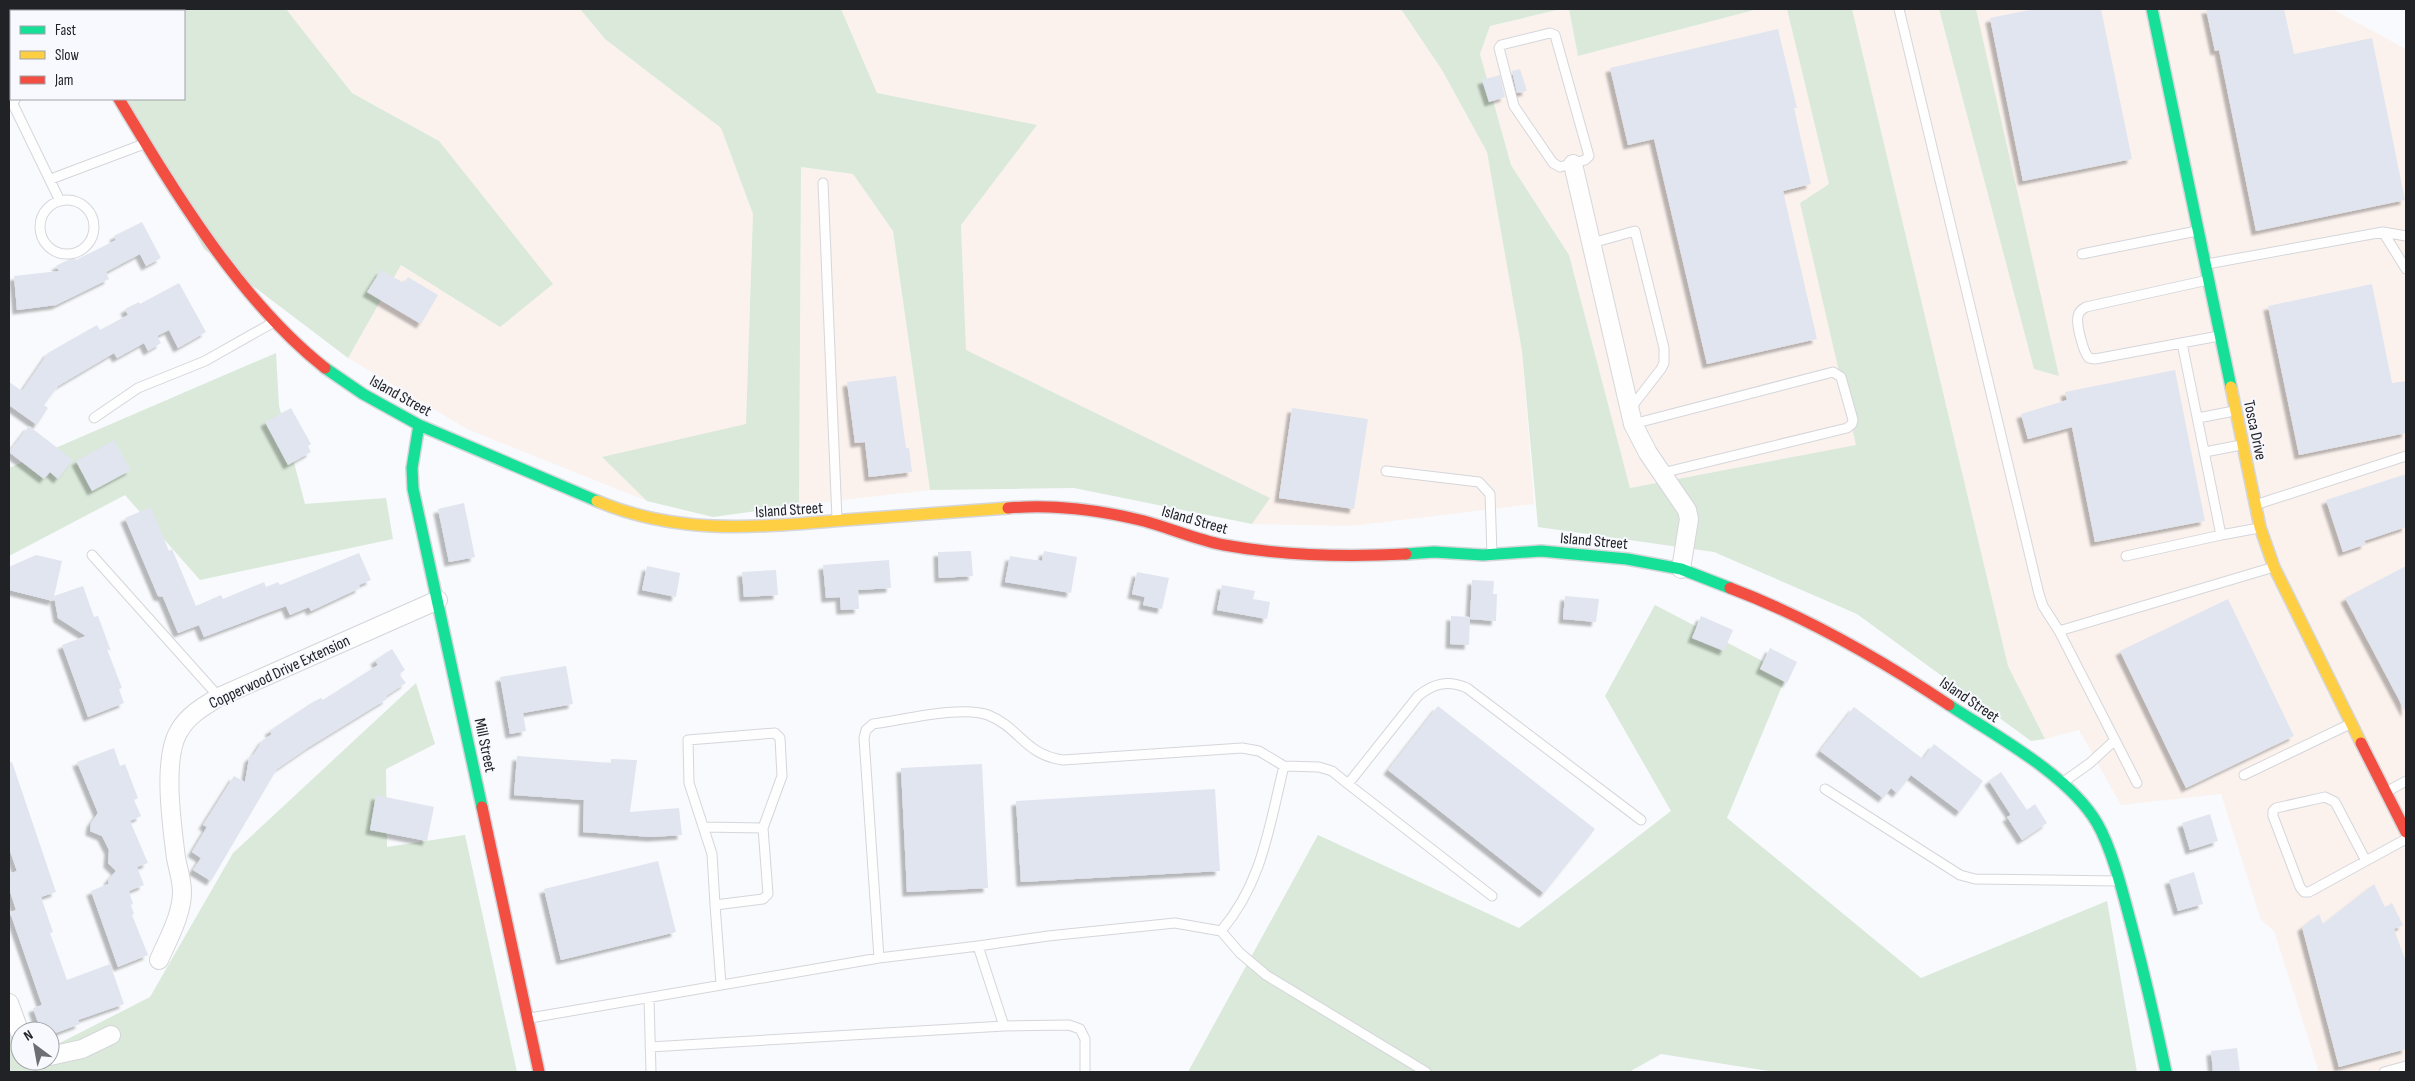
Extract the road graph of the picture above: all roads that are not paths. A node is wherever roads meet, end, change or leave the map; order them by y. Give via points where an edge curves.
1 (1899, 9) edge
2 (2152, 9) edge
3 (11, 100) edge
4 (120, 100) edge
5 (146, 143) junction
6 (1573, 164) junction
7 (51, 178) junction
8 (824, 183) dead end
9 (60, 201) junction
10 (2198, 231) junction
11 (2383, 232) junction
12 (2406, 236) edge
13 (1592, 243) junction
14 (2082, 254) dead end
15 (2205, 265) junction
16 (2406, 269) edge
17 (2208, 280) junction
18 (274, 322) junction
19 (2220, 336) junction
20 (2182, 343) junction
21 (2235, 411) junction
22 (1632, 417) junction
23 (94, 418) dead end
24 (2198, 418) junction
25 (419, 425) junction
26 (2242, 444) junction
27 (2204, 452) junction
28 (2406, 456) edge
29 (1386, 471) dead end
30 (1662, 473) junction
31 (2255, 505) junction
32 (837, 522) junction
33 (2260, 527) junction
34 (2221, 535) junction
35 (1492, 554) junction
36 (92, 555) dead end
37 (2126, 556) dead end
38 (2274, 567) junction
39 (1681, 569) junction
40 (438, 600) junction
41 (2059, 631) junction
42 (219, 697) junction
43 (2351, 723) junction
44 (2115, 740) junction
45 (1284, 766) junction
46 (2244, 775) dead end
47 (2406, 781) edge
48 (2061, 783) junction
49 (2136, 783) dead end
50 (1348, 784) junction
51 (1825, 789) dead end
52 (2385, 792) junction
53 (1641, 820) dead end
54 (703, 827) junction
55 (763, 828) junction
56 (2406, 832) edge
57 (2406, 839) edge
58 (2366, 861) junction
59 (2120, 881) junction
60 (1492, 896) dead end
61 (716, 905) junction
62 (1221, 931) junction
63 (978, 946) junction
64 (879, 958) junction
65 (159, 960) dead end
66 (721, 984) junction
67 (648, 998) junction
68 (9, 1002) edge
69 (527, 1018) junction
70 (16, 1021) edge
71 (1004, 1026) junction
72 (111, 1035) dead end
73 (650, 1047) junction
74 (60, 1054) edge
75 (2406, 1066) edge
76 (539, 1072) edge
77 (651, 1072) edge
78 (1085, 1072) edge
79 (1426, 1072) edge
80 (2166, 1072) edge
81 (2384, 1072) edge

1 - 41 lane via 2043,606
2 - 10 street, Tosca Drive
3 - 7 lane
4 - 5 street, Island Street
5 - 7 lane
5 - 18 street, Island Street via 216,249
6 - 6 lane via 1589,156 1555,35 1550,33 1501,45 1499,48 1517,111 1553,164 1560,167
6 - 13 street
7 - 9 lane
8 - 32 lane
9 - 9 lane via 52,204 42,217 41,234 44,242 57,252 75,253 90,242 94,224 86,208 69,200
10 - 14 lane
10 - 15 street, Tosca Drive
11 - 12 lane
11 - 15 lane
11 - 16 lane
13 - 22 street
13 - 22 lane via 1635,231 1664,348 1664,363
15 - 17 street, Tosca Drive
17 - 19 street, Tosca Drive
17 - 20 lane via 2086,307 2077,317 2084,353 2089,358
18 - 23 lane via 204,361 138,388
18 - 25 street, Island Street via 331,373
19 - 20 lane
19 - 21 street, Tosca Drive
20 - 24 lane
21 - 24 lane
21 - 26 street, Tosca Drive
22 - 30 street via 1639,438
22 - 30 lane via 1833,372 1842,377 1853,420 1847,428
24 - 27 lane
25 - 32 street, Island Street via 617,509 668,522 745,528
25 - 40 street, Mill Street via 412,468 413,488
26 - 27 lane
26 - 31 street, Tosca Drive
27 - 34 lane
28 - 31 lane
29 - 35 lane via 1479,482 1490,494
30 - 39 street via 1687,510 1689,519
31 - 33 street, Tosca Drive
32 - 35 street, Island Street via 927,512 1067,507 1143,521 1222,545 1292,555
33 - 34 lane
33 - 38 street, Tosca Drive
34 - 37 lane
35 - 39 street, Island Street via 1540,551 1627,558
36 - 42 lane
38 - 41 lane
38 - 43 street, Tosca Drive
39 - 48 street, Island Street via 1759,599 1889,665 2043,767
40 - 42 street, Copperwood Drive Extension
40 - 69 street, Mill Street
41 - 44 lane
42 - 65 street, Copperwood Drive Extension via 194,713 179,731 171,750 169,773 182,894
43 - 46 lane
43 - 52 street, Tosca Drive
44 - 48 lane
44 - 49 lane
45 - 50 lane via 1319,767
45 - 62 lane via 1260,866 1245,897
45 - 64 lane via 1259,751 1242,748 1062,760 1048,758 1035,752 1001,722 972,710 874,724 866,730 864,738
47 - 52 lane
48 - 59 street, Island Street via 2087,808 2097,823
50 - 53 lane via 1418,696 1429,687 1456,683 1467,688
50 - 60 lane
51 - 59 lane via 1960,876 1975,879
52 - 56 street, Tosca Drive
54 - 55 lane
54 - 55 lane via 689,783 688,740 776,734 780,738 782,776
54 - 61 lane via 712,854
55 - 61 lane via 766,897
57 - 58 lane
58 - 58 lane via 2304,892 2273,811 2330,798
59 - 80 street, Island Street
61 - 66 lane
62 - 63 lane via 1175,924
62 - 79 lane via 1266,975
63 - 64 lane
63 - 71 lane
64 - 66 lane
66 - 67 lane
67 - 69 lane
67 - 73 lane
68 - 70 street
69 - 76 street, Mill Street
71 - 73 lane
71 - 78 lane via 1069,1025 1080,1030 1085,1039
72 - 74 street via 82,1049
73 - 77 lane
75 - 81 lane

